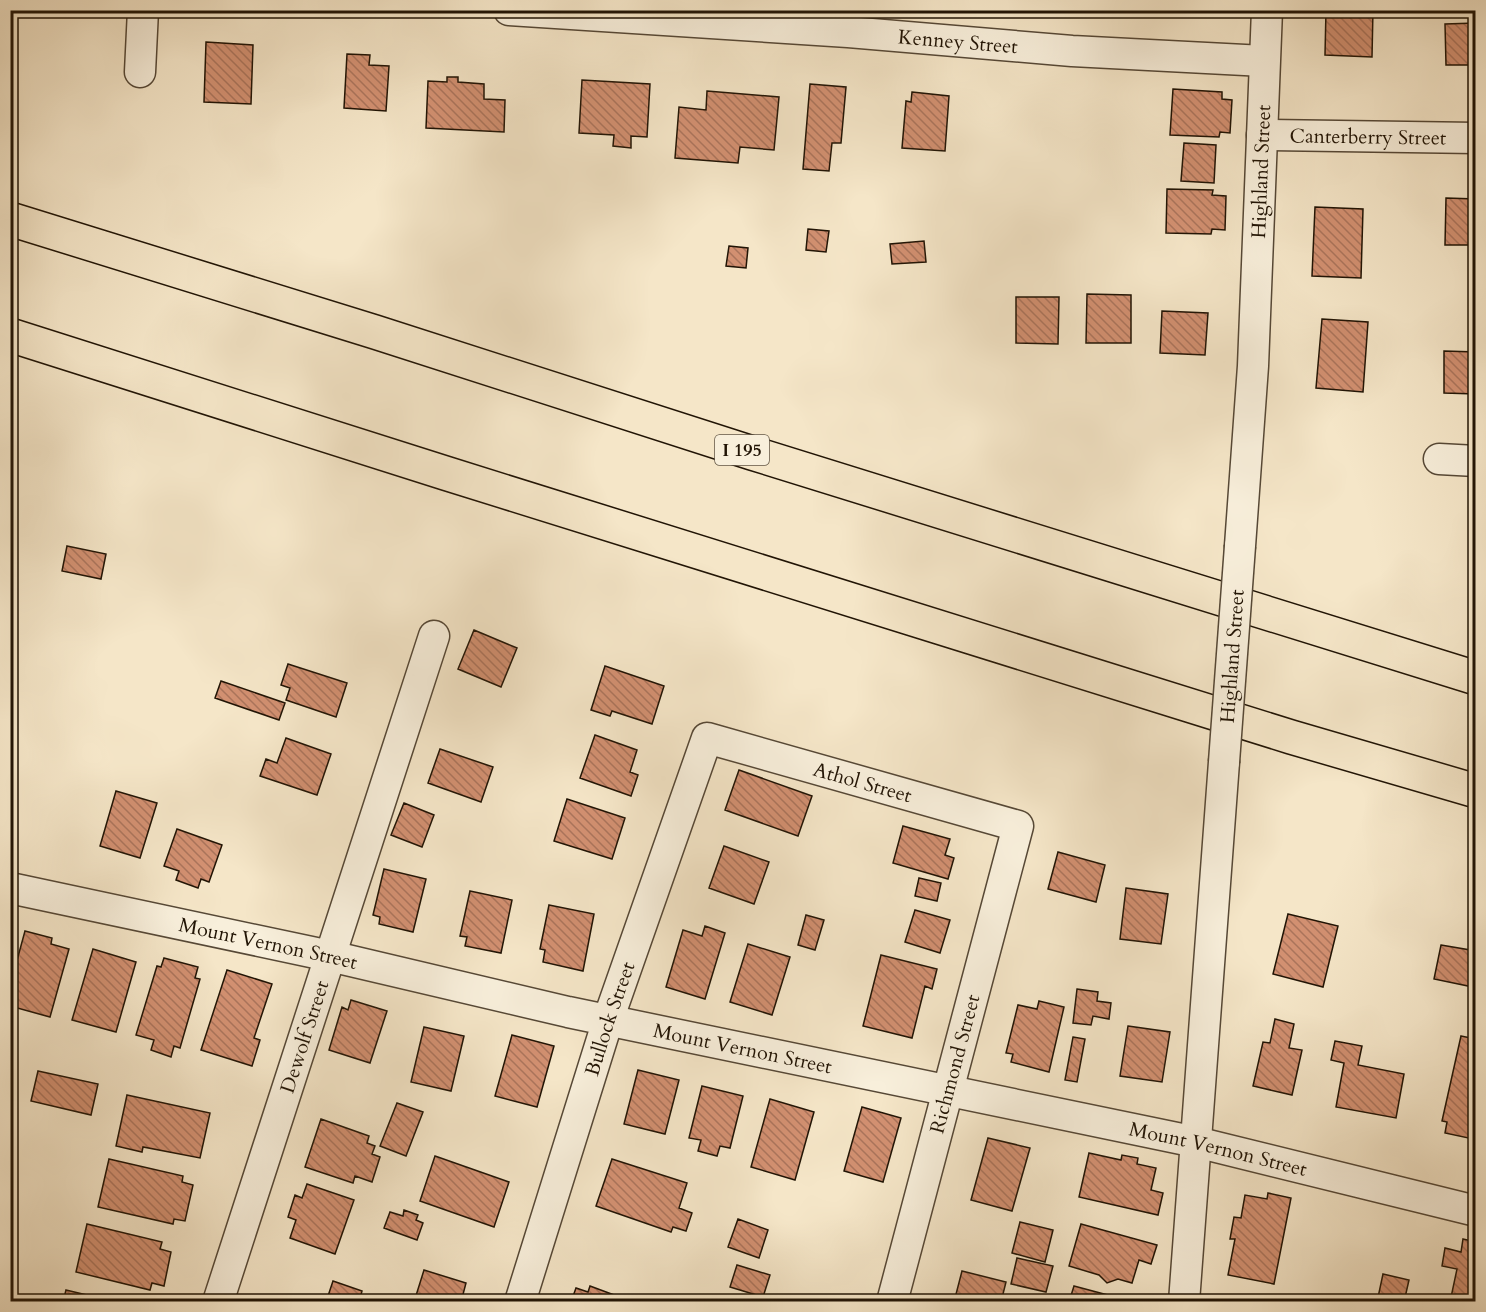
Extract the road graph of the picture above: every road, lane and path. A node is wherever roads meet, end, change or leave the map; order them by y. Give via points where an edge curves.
1 (143, 10) edge
2 (509, 10) edge
3 (1267, 10) edge
4 (1264, 61) junction
5 (140, 72) dead end
6 (1262, 135) junction
7 (1476, 138) edge
8 (10, 219) edge
9 (10, 334) edge
10 (1439, 459) dead end
11 (1476, 461) edge
12 (434, 636) dead end
13 (1476, 678) edge
14 (707, 738) joint
15 (1476, 791) edge
16 (1018, 826) joint
17 (10, 888) edge
18 (330, 956) junction
19 (608, 1020) junction
20 (949, 1090) junction
21 (1196, 1142) junction
22 (1476, 1211) edge
23 (218, 1302) edge
24 (520, 1302) edge
25 (892, 1302) edge
26 (1184, 1302) edge

1 - 5 street
2 - 4 street, Kenney Street
3 - 4 street, Highland Street
4 - 6 street, Highland Street
6 - 7 street, Canterberry Street
6 - 21 street, Highland Street, bridge via 1253,366
8 - 13 highway, I 195
9 - 15 highway via 1291,737
10 - 11 street
12 - 18 street, Dewolf Street
14 - 16 street, Athol Street
14 - 19 street, Bullock Street
16 - 20 street, Richmond Street
17 - 18 street, Mount Vernon Street
18 - 19 street, Mount Vernon Street
18 - 23 street, Dewolf Street
19 - 20 street, Mount Vernon Street
19 - 24 street, Bullock Street
20 - 21 street, Mount Vernon Street
20 - 25 street, Richmond Street
21 - 22 street, Mount Vernon Street
21 - 26 street, Highland Street

